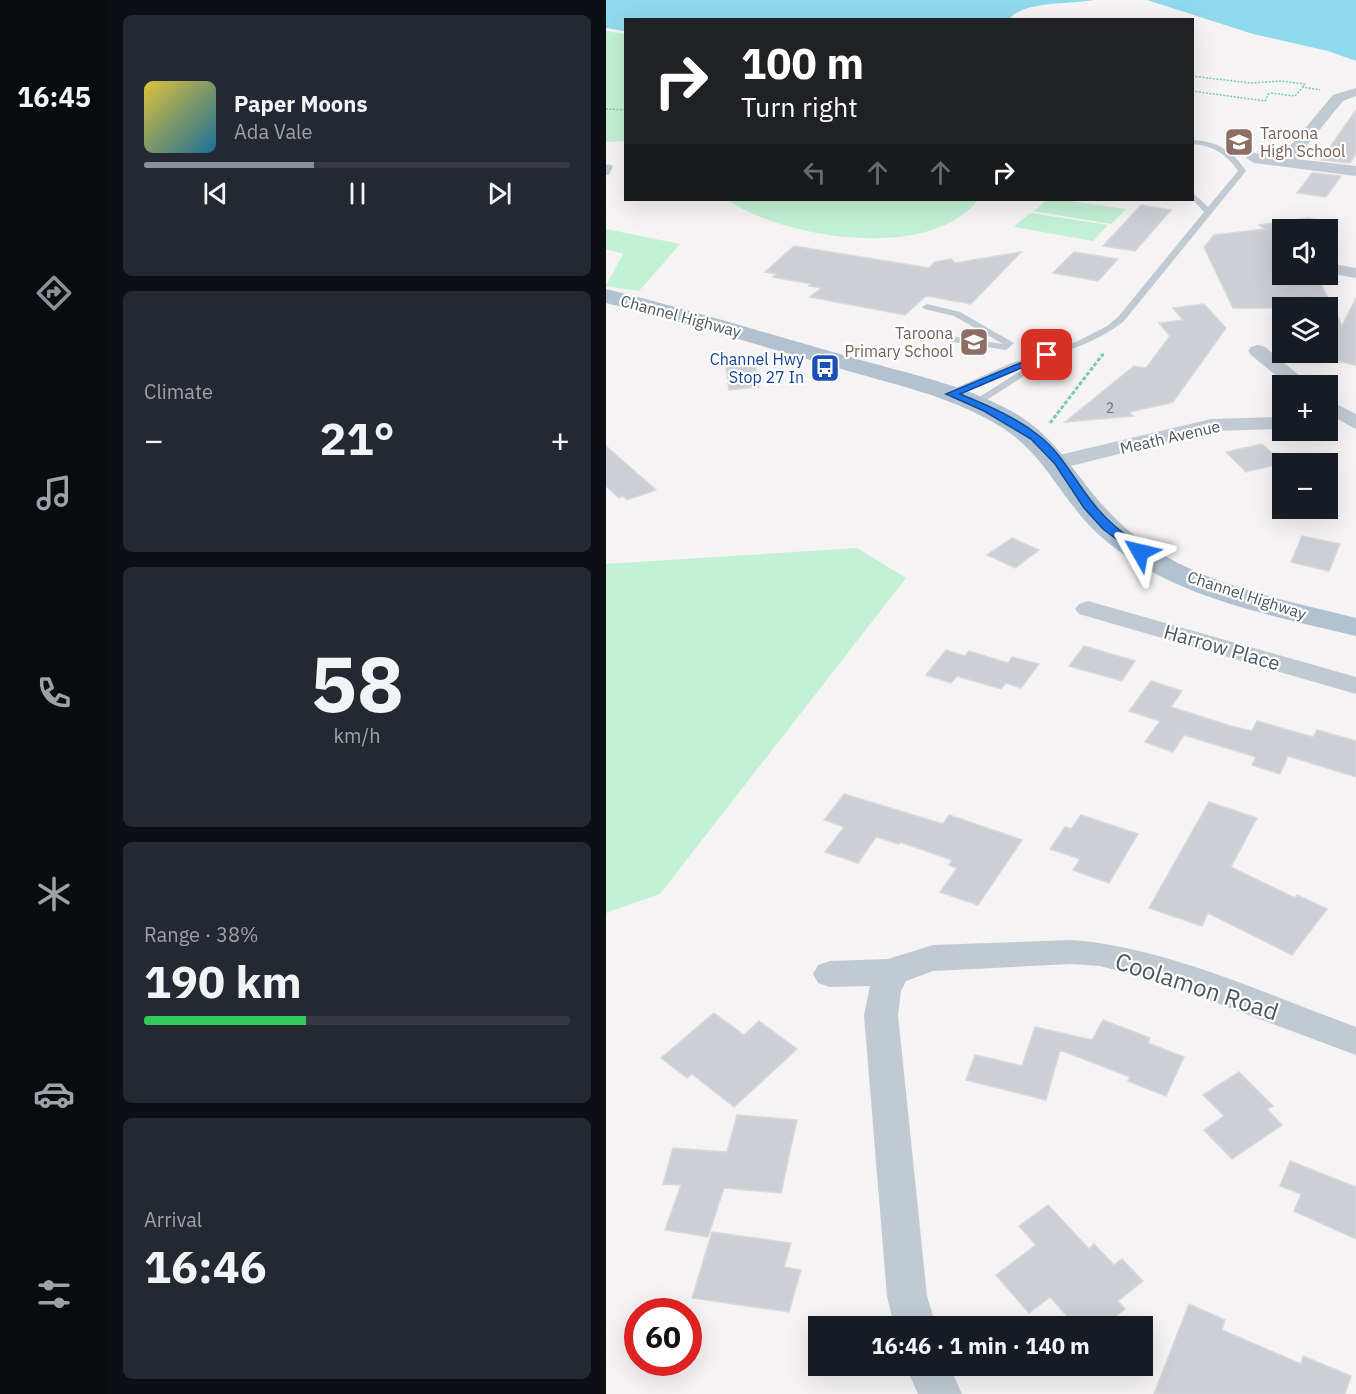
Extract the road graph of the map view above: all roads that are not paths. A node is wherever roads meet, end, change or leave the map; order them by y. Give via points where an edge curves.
1 (1356, 92) edge
2 (1194, 142) edge
3 (1254, 158) joint
4 (1235, 160) junction
5 (1286, 161) junction
6 (1356, 171) edge
7 (1194, 196) edge
8 (1208, 212) junction
9 (1338, 270) edge
10 (1356, 273) edge
11 (606, 296) edge
12 (927, 307) dead end
13 (910, 333) dead end
14 (1258, 351) dead end
15 (1061, 352) junction
16 (1288, 375) edge
17 (963, 398) junction
18 (1272, 423) edge
19 (1059, 462) junction
20 (1088, 609) dead end
21 (1356, 627) edge
22 (1356, 686) edge
23 (893, 972) junction
24 (830, 974) dead end
25 (1356, 1041) edge
26 (912, 1316) edge
27 (932, 1376) edge
28 (941, 1394) edge

1 - 5 street via 1338,98
2 - 4 lane via 1215,146
3 - 4 lane
3 - 5 street
4 - 8 lane via 1242,171
5 - 6 street
7 - 8 lane
8 - 15 lane via 1121,319 1101,336
9 - 10 street
11 - 17 main road, Channel Highway
12 - 13 lane via 957,314 1008,346
14 - 16 street
15 - 17 lane
15 - 17 lane via 1034,359
17 - 19 main road, Channel Highway via 1007,419 1034,437
18 - 19 street, Meath Avenue via 1211,425
19 - 21 main road, Channel Highway via 1107,526 1151,559 1248,598
20 - 22 street, Harrow Place
23 - 24 street, Coolamon Road
23 - 25 street, Coolamon Road via 933,958 1100,954 1160,969
23 - 26 street via 884,992 881,1015 907,1296
27 - 28 street

